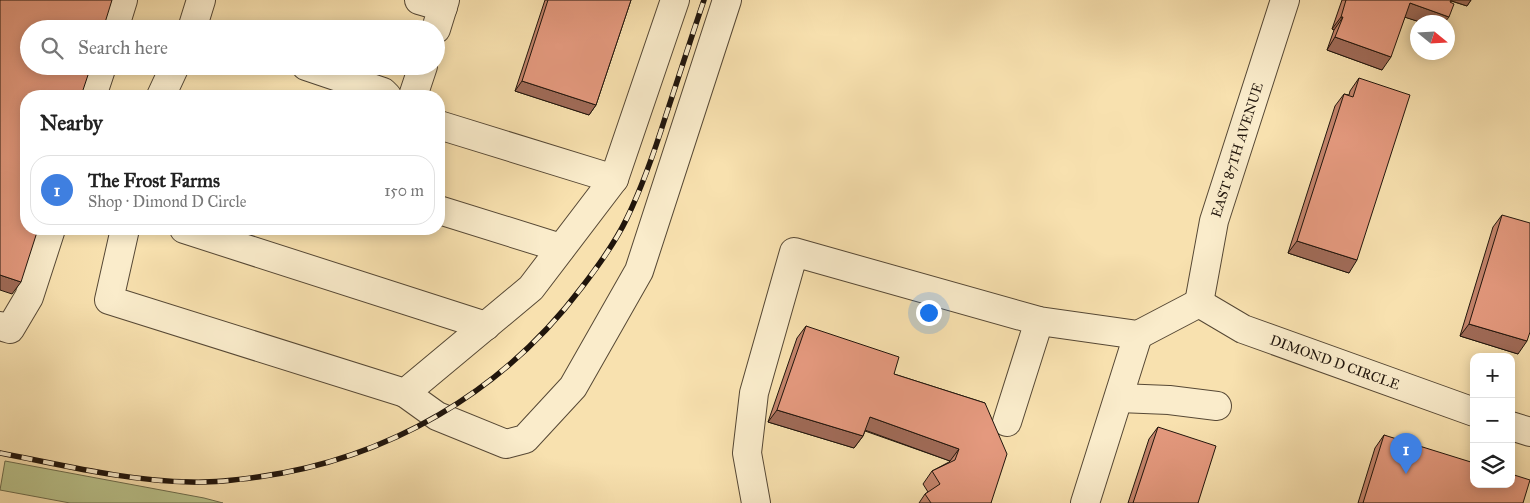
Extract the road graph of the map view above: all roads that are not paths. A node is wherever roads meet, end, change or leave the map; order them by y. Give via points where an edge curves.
1 (123, 0) edge
2 (201, 0) edge
3 (675, 0) edge
4 (728, 0) edge
5 (1285, 0) edge
6 (117, 20) edge
7 (195, 20) edge
8 (99, 75) edge
9 (171, 75) edge
10 (333, 75) edge
11 (420, 75) edge
12 (94, 90) edge
13 (164, 90) edge
14 (377, 90) edge
15 (415, 90) edge
16 (445, 128) edge
17 (614, 179) junction
18 (445, 212) edge
19 (49, 235) edge
20 (124, 235) edge
21 (203, 235) edge
22 (561, 248) junction
23 (1199, 303) junction
24 (1039, 321) junction
25 (0, 326) edge
26 (486, 326) junction
27 (1138, 335) junction
28 (405, 393) junction
29 (1119, 398) junction
30 (1217, 406) dead end
31 (1470, 411) edge
32 (1007, 422) dead end
33 (1515, 427) edge
34 (1530, 432) edge
35 (756, 503) edge
36 (1085, 503) edge

1 - 6 street
2 - 7 street
3 - 17 street
4 - 28 street via 639,272 573,388 525,439 506,444 437,416
5 - 23 street, EAST 87TH AVENUE via 1214,222
8 - 12 street
9 - 13 street
10 - 14 street
11 - 15 street
16 - 17 street
17 - 22 street
18 - 22 street
19 - 25 street via 29,297 10,328
20 - 28 street via 109,300
21 - 26 street
22 - 26 street via 531,288
23 - 27 street
23 - 31 street, DIMOND D CIRCLE via 1243,329
24 - 27 street
24 - 32 street
24 - 35 street via 794,252 754,393 747,453
26 - 28 street
27 - 29 street
29 - 30 street
29 - 36 street
33 - 34 street

